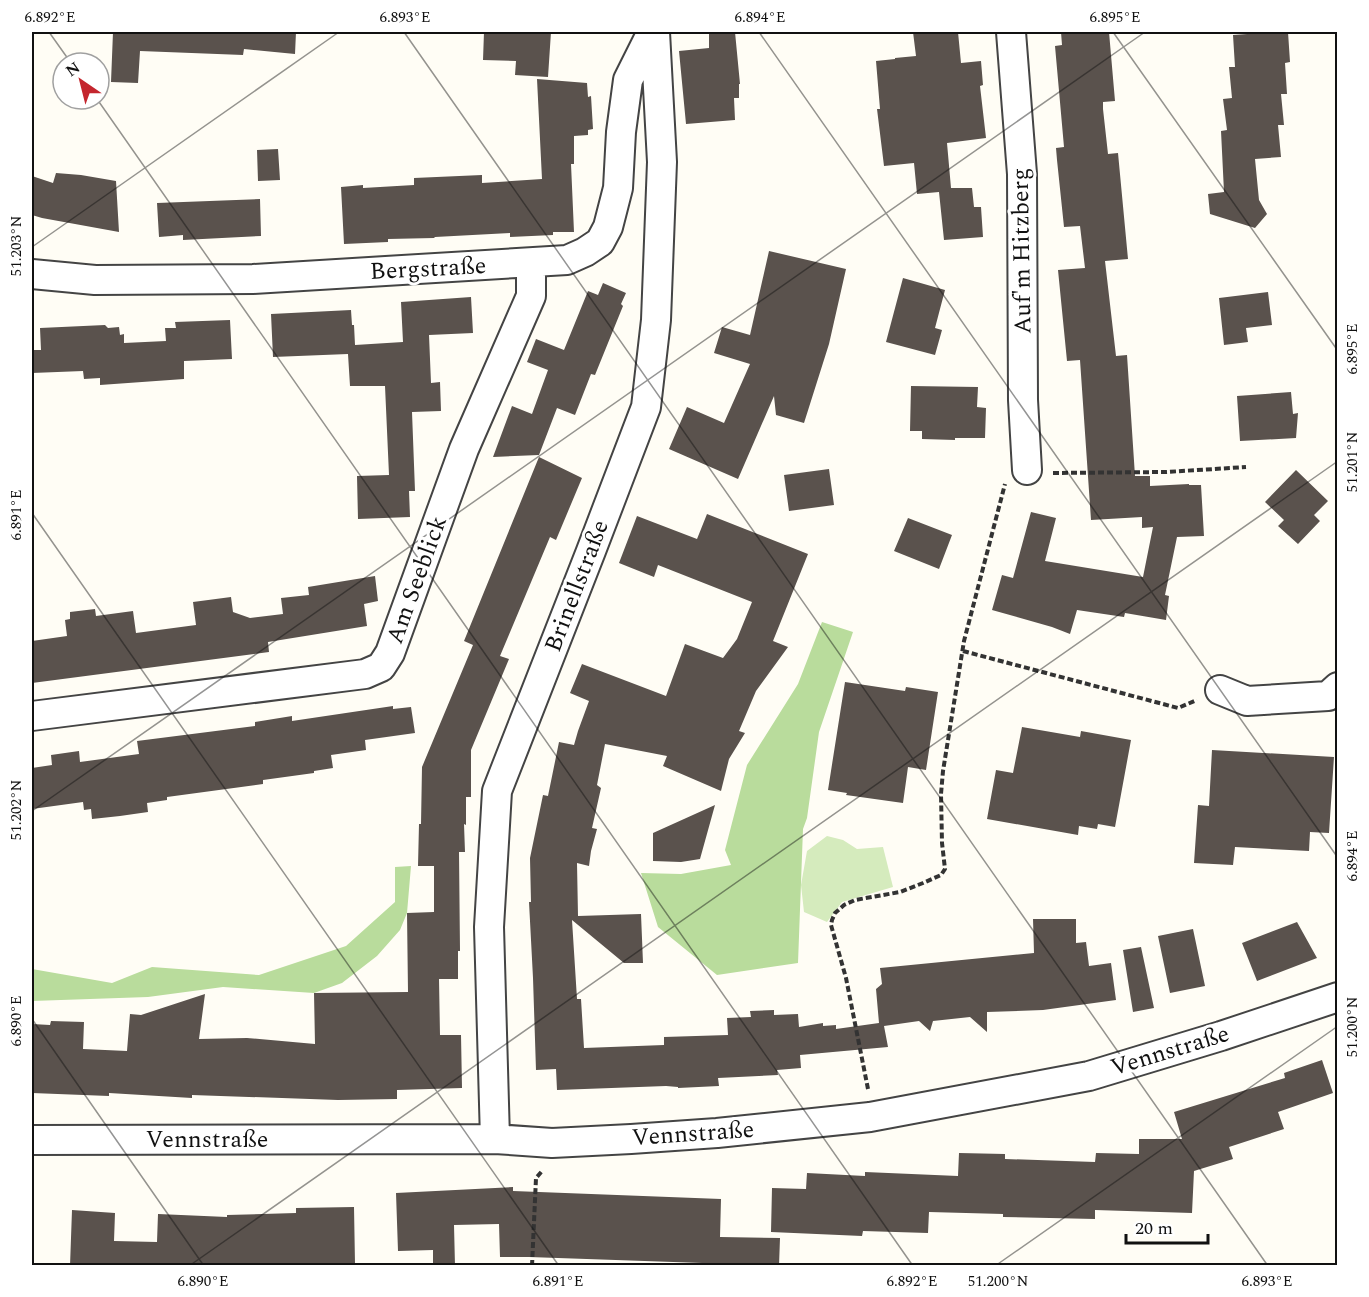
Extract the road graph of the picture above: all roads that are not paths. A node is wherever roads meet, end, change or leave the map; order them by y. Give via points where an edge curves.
1 (654, 32) edge
2 (1011, 32) edge
3 (531, 263) junction
4 (32, 274) edge
5 (1027, 470) road end
6 (1338, 687) edge
7 (1220, 690) road end
8 (32, 716) edge
9 (1338, 997) edge
10 (495, 1139) junction
11 (32, 1140) edge

1 - 3 street, Bergstraße via 628,80 618,188 608,227 600,242 585,252 567,260
1 - 10 street, Brinellstraße via 662,162 656,320 646,407 497,791 489,927
2 - 5 street, Auf'm Hitzberg via 1022,174
3 - 4 street, Bergstraße via 253,279 95,280
3 - 8 street, Am Seeblick via 531,296 464,449 390,653 381,667 365,674
6 - 7 street via 1328,696 1246,701
9 - 10 street, Vennstraße via 1089,1076 870,1117 717,1133 552,1143
10 - 11 street, Vennstraße

